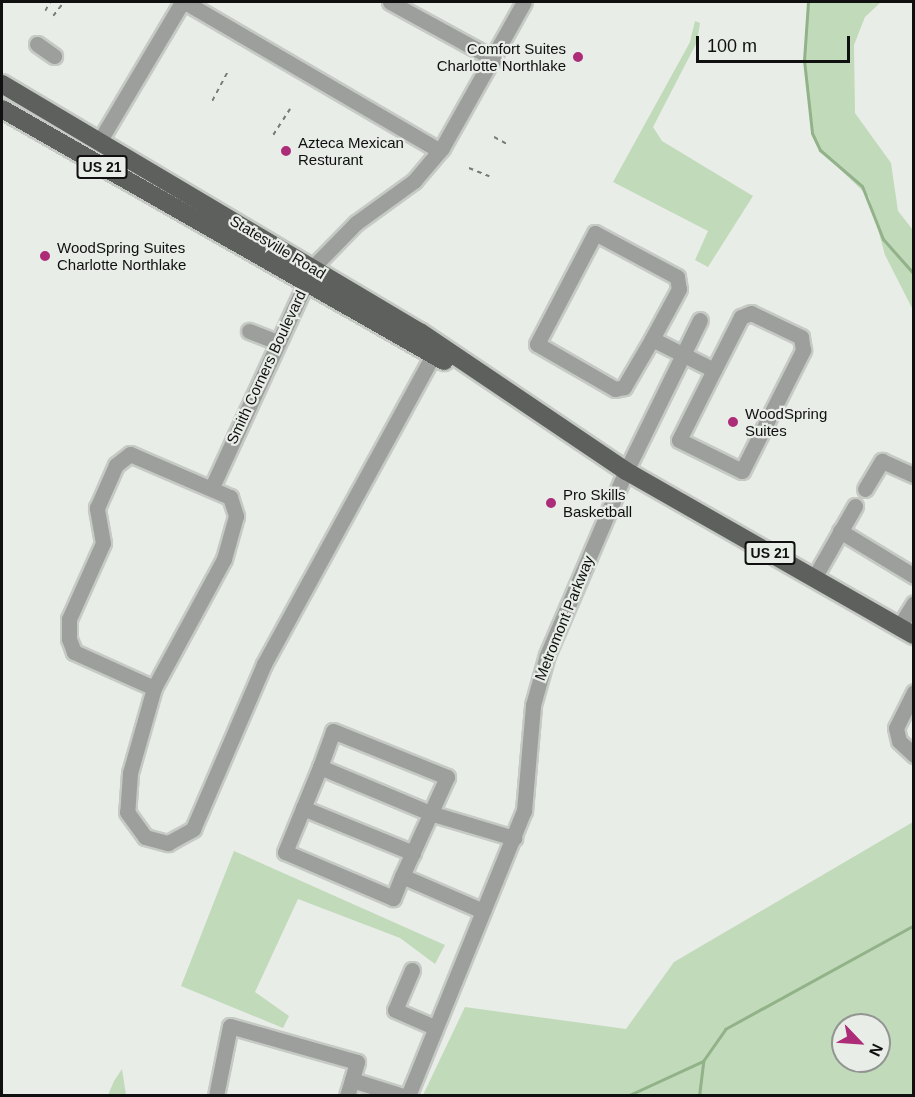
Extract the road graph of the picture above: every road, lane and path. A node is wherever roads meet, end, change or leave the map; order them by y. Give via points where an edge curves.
1 (50, 2) edge
2 (64, 2) edge
3 (184, 2) edge
4 (390, 2) edge
5 (524, 2) edge
6 (45, 10) dead end
7 (53, 16) dead end
8 (37, 44) dead end
9 (54, 56) dead end
10 (494, 59) junction
11 (227, 74) dead end
12 (4, 90) edge
13 (212, 100) dead end
14 (2, 109) edge
15 (290, 109) dead end
16 (273, 135) dead end
17 (495, 136) dead end
18 (99, 142) junction
19 (507, 144) dead end
20 (440, 151) junction
21 (470, 168) dead end
22 (489, 176) dead end
23 (309, 274) junction
24 (700, 320) dead end
25 (249, 331) dead end
26 (652, 339) junction
27 (277, 342) junction
28 (432, 355) junction
29 (683, 355) junction
30 (714, 370) junction
31 (547, 420) junction
32 (626, 471) junction
33 (914, 475) edge
34 (212, 487) junction
35 (865, 489) dead end
36 (855, 506) dead end
37 (840, 531) junction
38 (914, 576) edge
39 (814, 578) junction
40 (914, 603) edge
41 (906, 631) edge
42 (154, 688) junction
43 (914, 692) edge
44 (914, 755) edge
45 (320, 767) junction
46 (303, 808) junction
47 (430, 813) junction
48 (514, 838) junction
49 (413, 853) junction
50 (402, 876) junction
51 (483, 910) junction
52 (412, 970) dead end
53 (434, 1027) junction
54 (352, 1080) junction
55 (216, 1095) edge
56 (347, 1095) edge
57 (405, 1095) edge

1 - 6 path
2 - 7 path
3 - 18 street
3 - 20 street
4 - 10 street
5 - 10 street, Smith Corners Boulevard
8 - 9 street
10 - 20 street, Smith Corners Boulevard
11 - 13 path
12 - 18 main road, Statesville Road / US 21
14 - 23 main road, Statesville Road / US 21
15 - 16 path
17 - 19 path
18 - 23 main road, Statesville Road / US 21
20 - 23 street, Smith Corners Boulevard via 414,181 356,223
21 - 22 path
23 - 27 street, Smith Corners Boulevard
23 - 28 main road, Statesville Road / US 21
23 - 31 main road, Statesville Road / US 21 via 420,332
24 - 29 street, Metromont Parkway
25 - 27 street
26 - 26 street via 679,289 676,277 595,233 537,344 615,389 624,387
26 - 29 street
27 - 34 street, Smith Corners Boulevard
28 - 31 main road, Statesville Road / US 21
28 - 42 street via 264,664 193,829 168,843 145,837 128,812 130,773
29 - 30 street
29 - 32 street, Metromont Parkway
30 - 30 street via 679,440 742,471 803,350 801,337 751,313 741,317
31 - 32 main road, Statesville Road / US 21
32 - 39 main road, Statesville Road / US 21
32 - 48 street, Metromont Parkway via 537,685 529,790
33 - 35 street via 882,461
34 - 42 street via 230,497 236,516 232,537
34 - 42 street via 130,454 116,465 97,508 103,543 69,619 69,639 74,652
36 - 37 street
37 - 38 street
37 - 39 street
39 - 41 main road, Statesville Road / US 21
40 - 41 street
43 - 44 street via 896,728 899,741
45 - 46 street
45 - 47 street
45 - 47 street via 333,731 447,777
46 - 49 street
46 - 50 street via 285,852 393,898
47 - 48 street
47 - 49 street
48 - 51 street, Metromont Parkway
49 - 50 street
50 - 51 street
51 - 53 street, Metromont Parkway
52 - 53 street via 395,1010
53 - 57 street, Metromont Parkway
54 - 55 street via 357,1062 230,1026
54 - 56 street
54 - 57 street

